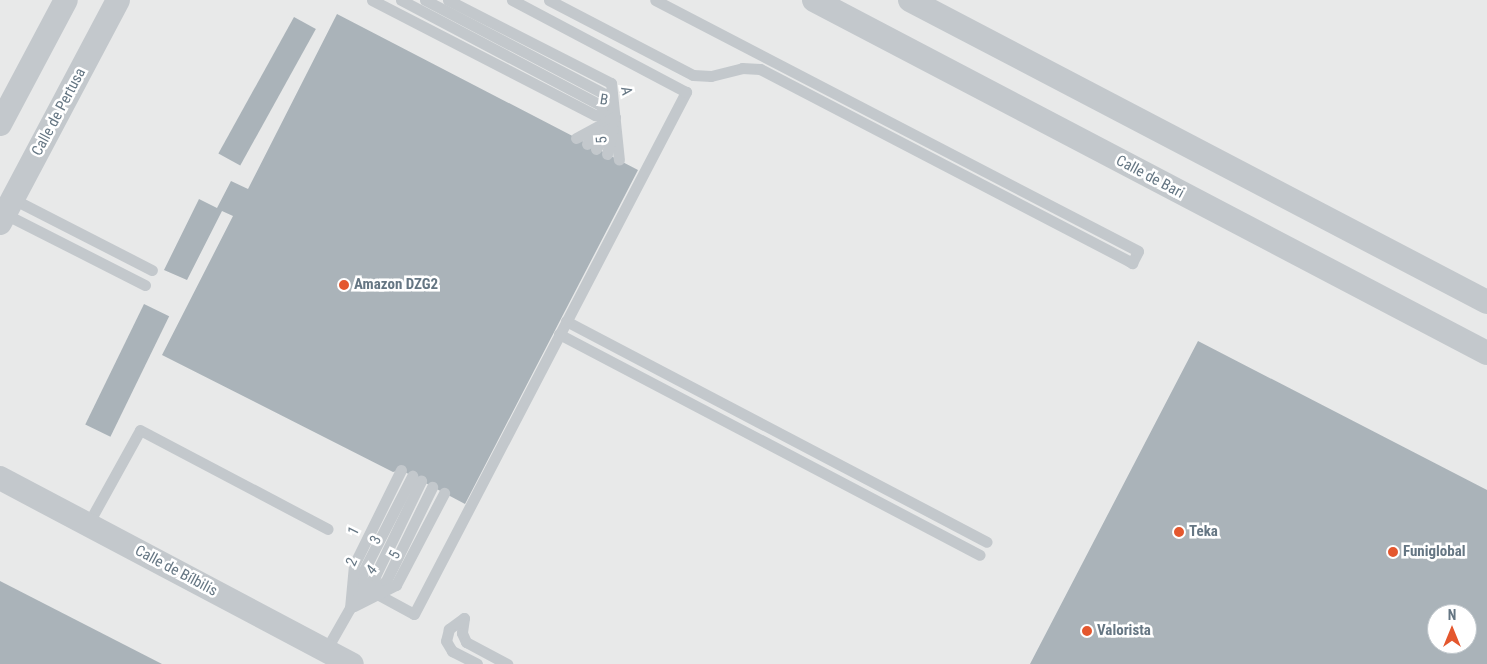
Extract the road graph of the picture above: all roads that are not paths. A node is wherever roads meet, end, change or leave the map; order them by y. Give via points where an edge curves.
1 (66, 0) edge
2 (118, 0) edge
3 (372, 0) edge
4 (401, 0) edge
5 (425, 0) edge
6 (448, 0) edge
7 (512, 0) edge
8 (549, 0) edge
9 (655, 0) edge
10 (814, 0) edge
11 (910, 0) edge
12 (615, 117) junction
13 (0, 124) edge
14 (576, 138) dead end
15 (592, 146) dead end
16 (607, 154) dead end
17 (619, 160) dead end
18 (6, 212) edge
19 (152, 270) dead end
20 (145, 284) dead end
21 (1487, 302) edge
22 (566, 321) junction
23 (559, 334) junction
24 (1487, 353) edge
25 (401, 470) dead end
26 (0, 478) edge
27 (416, 479) dead end
28 (432, 487) dead end
29 (444, 493) dead end
30 (88, 524) junction
31 (328, 529) dead end
32 (987, 542) dead end
33 (980, 555) dead end
34 (365, 588) junction
35 (350, 608) junction
36 (326, 650) junction
37 (352, 664) edge
38 (477, 664) edge
39 (507, 664) edge

1 - 13 street
2 - 18 street, Calle de Pertusa
3 - 12 lane, B via 594,115
4 - 12 lane, B via 600,105
5 - 12 lane, A via 605,94
6 - 12 lane, A via 611,83
7 - 22 lane via 686,92
8 - 9 lane via 693,75 711,76 742,68 760,69 1132,263 1138,251
10 - 24 street, Calle de Bari
11 - 21 street
12 - 14 lane
12 - 15 lane
12 - 16 lane
12 - 17 lane, 5
18 - 19 lane
18 - 20 lane
22 - 23 lane
22 - 32 lane
23 - 33 lane
23 - 34 lane via 414,614
25 - 34 lane, 1 via 354,565
26 - 30 street, Calle de Bílbilis
27 - 34 lane, 2
28 - 34 lane, 4 via 386,581
29 - 34 lane, 5 via 396,585
30 - 31 lane via 140,430
30 - 36 street, Calle de Bílbilis
34 - 35 lane, 1
34 - 35 lane, 4
35 - 36 lane
36 - 37 street, Calle de Bílbilis
38 - 39 lane via 452,651 446,641 449,629 464,618 462,633 466,642

